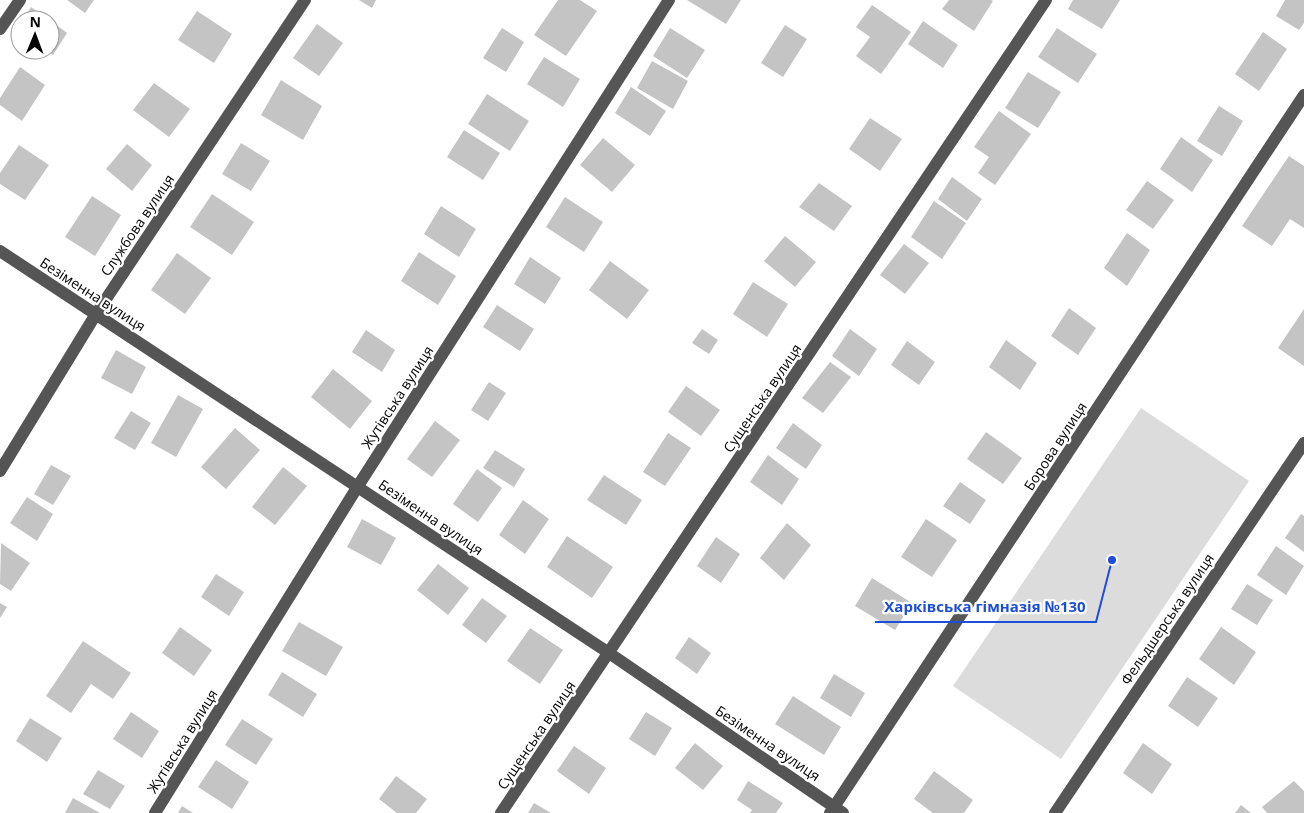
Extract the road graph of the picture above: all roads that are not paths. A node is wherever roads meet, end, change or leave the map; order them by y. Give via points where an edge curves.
1 (20, 0) edge
2 (305, 0) edge
3 (669, 0) edge
4 (1046, 0) edge
5 (0, 29) edge
6 (1304, 95) edge
7 (0, 251) edge
8 (96, 314) junction
9 (1304, 443) edge
10 (0, 471) edge
11 (358, 486) junction
12 (609, 653) junction
13 (836, 811) edge
14 (155, 813) edge
15 (502, 813) edge
16 (1055, 813) edge

1 - 5 street
2 - 8 street, Службова вулиця
3 - 11 street, Жутівська вулиця
4 - 12 street, Сущенська вулиця
6 - 13 street, Борова вулиця
7 - 8 street, Безіменна вулиця
8 - 10 street, Службова вулиця
8 - 11 street, Безіменна вулиця
9 - 16 street, Фельдшерська вулиця
11 - 12 street, Безіменна вулиця
11 - 14 street, Жутівська вулиця
12 - 13 street, Безіменна вулиця
12 - 15 street, Сущенська вулиця

